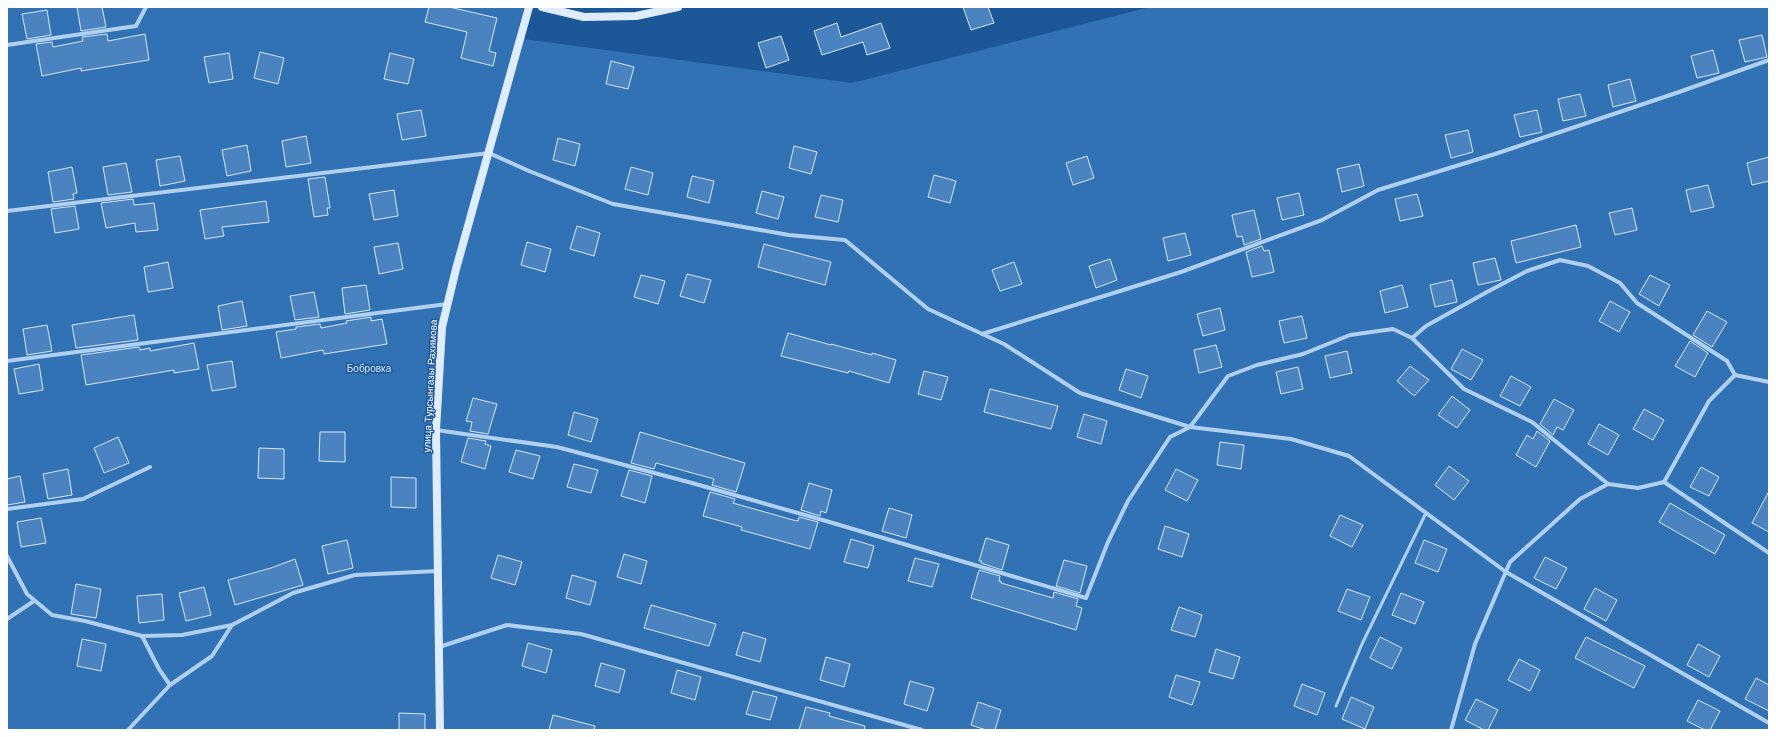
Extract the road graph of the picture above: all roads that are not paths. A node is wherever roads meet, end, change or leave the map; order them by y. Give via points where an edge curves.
1 (146, 7) edge
2 (529, 7) edge
3 (542, 7) edge
4 (678, 7) edge
5 (7, 45) edge
6 (1769, 60) edge
7 (489, 153) junction
8 (7, 211) edge
9 (448, 304) junction
10 (982, 334) junction
11 (1412, 338) junction
12 (7, 361) edge
13 (1735, 375) junction
14 (1769, 382) edge
15 (1190, 427) junction
16 (436, 430) junction
17 (150, 467) dead end
18 (1664, 482) junction
19 (1608, 484) junction
20 (7, 509) edge
21 (1426, 513) junction
22 (1769, 553) edge
23 (7, 556) edge
24 (438, 571) junction
25 (1506, 572) junction
26 (34, 601) junction
27 (7, 619) edge
28 (232, 625) junction
29 (142, 636) junction
30 (439, 647) junction
31 (170, 684) junction
32 (1336, 706) dead end
33 (1769, 723) edge
34 (128, 729) edge
35 (440, 730) edge
36 (922, 730) edge
37 (1452, 730) edge

1 - 5 street via 136,26
2 - 7 street, улица Турсынгазы Рахимова
3 - 4 street via 584,17 636,16
6 - 10 street via 1495,154 1378,190 1322,220 1181,272
7 - 8 street
7 - 9 street, улица Турсынгазы Рахимова
7 - 10 street via 613,204 789,235 845,240 928,309
9 - 12 street
9 - 16 street, улица Турсынгазы Рахимова via 442,327
10 - 15 street via 1004,344 1080,393
11 - 13 street via 1426,326 1527,270 1560,260 1588,266 1620,284 1637,303 1727,361
11 - 15 street via 1393,330 1350,335 1303,354 1258,365 1228,376
11 - 19 street via 1464,389 1532,422
13 - 14 street
13 - 18 street via 1709,401
15 - 16 street via 1170,437 1128,501 1108,542 1086,598 826,521 557,447
15 - 21 street via 1291,439 1349,456
16 - 24 street, улица Турсынгазы Рахимова
17 - 20 street via 83,500
18 - 19 street via 1638,488
18 - 22 street
19 - 25 street via 1580,499 1510,562
21 - 25 street
21 - 32 lane via 1362,644
23 - 26 street via 27,594
24 - 28 street via 355,575 293,593
24 - 30 street, улица Турсынгазы Рахимова
25 - 33 street
25 - 37 street via 1475,644
26 - 27 street
26 - 29 street via 52,615
28 - 29 street via 182,635
28 - 31 street via 212,656
29 - 31 street
30 - 35 street, улица Турсынгазы Рахимова
30 - 36 street via 507,625 581,634
31 - 34 street

